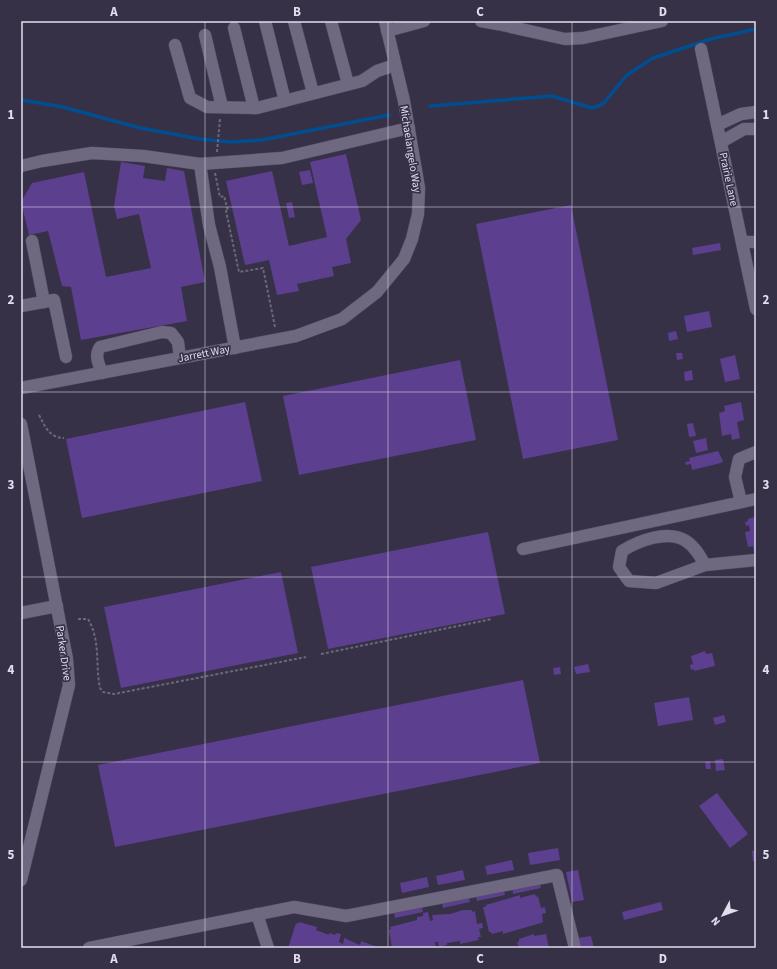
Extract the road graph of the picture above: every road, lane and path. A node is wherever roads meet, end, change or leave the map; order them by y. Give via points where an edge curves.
1 (265, 21) edge
2 (294, 21) edge
3 (331, 21) edge
4 (424, 21) edge
5 (481, 21) edge
6 (662, 21) edge
7 (498, 22) edge
8 (386, 26) edge
9 (234, 28) dead end
10 (206, 35) dead end
11 (175, 45) dead end
12 (701, 49) dead end
13 (395, 65) junction
14 (348, 84) junction
15 (313, 93) junction
16 (285, 100) junction
17 (222, 107) junction
18 (254, 108) junction
19 (756, 112) edge
20 (220, 123) dead end
21 (717, 125) junction
22 (409, 128) junction
23 (756, 129) edge
24 (721, 142) junction
25 (217, 156) dead end
26 (200, 164) junction
27 (21, 166) edge
28 (215, 170) dead end
29 (32, 241) dead end
30 (742, 242) junction
31 (756, 242) edge
32 (377, 292) joint
33 (44, 302) junction
34 (21, 306) edge
35 (756, 307) edge
36 (275, 327) dead end
37 (235, 348) junction
38 (66, 357) dead end
39 (180, 358) junction
40 (102, 373) junction
41 (21, 388) edge
42 (39, 415) dead end
43 (21, 424) edge
44 (64, 438) dead end
45 (756, 452) edge
46 (756, 499) edge
47 (741, 502) junction
48 (524, 549) dead end
49 (756, 560) edge
50 (705, 565) junction
51 (57, 606) junction
52 (21, 613) edge
53 (78, 619) dead end
54 (492, 619) dead end
55 (321, 654) dead end
56 (306, 657) dead end
57 (25, 846) edge
58 (21, 880) edge
59 (257, 914) junction
60 (89, 948) edge
61 (268, 948) edge
62 (575, 948) edge

1 - 16 street
2 - 15 street
3 - 14 street
4 - 8 street
5 - 7 street
6 - 7 street via 566,39
8 - 13 street, Michaelangelo Way
9 - 18 street
10 - 17 street
11 - 17 street via 190,98 208,107
12 - 21 street, Prairie Lane
13 - 14 street via 377,70 362,81
13 - 22 street, Michaelangelo Way
14 - 15 street
15 - 16 street
16 - 18 street
17 - 18 street
19 - 21 street via 741,114
20 - 25 path
21 - 24 street, Prairie Lane
22 - 26 street via 282,158
22 - 32 street, Michaelangelo Way via 419,188 418,214 404,259
23 - 24 street via 744,129
24 - 30 street, Prairie Lane
26 - 27 street via 143,156 92,153
26 - 37 street via 209,225 220,267
28 - 36 path via 220,197 224,196 228,210 226,211 239,272 263,268
29 - 33 street
30 - 31 street
30 - 35 street, Prairie Lane
32 - 37 street, Jarrett Way via 342,319 296,336
33 - 34 street
33 - 38 street via 54,300
37 - 39 street, Jarrett Way
39 - 40 street, Jarrett Way
39 - 40 street via 178,342 171,333 162,332 100,347 97,358
40 - 41 street, Jarrett Way
42 - 44 path via 51,435
43 - 51 street, Parker Drive
45 - 47 street via 739,459 735,477
46 - 47 street
47 - 48 street
49 - 50 street
50 - 50 street via 656,582 629,581 619,567 622,551 637,542 664,536 685,540
51 - 52 street
51 - 57 street, Parker Drive via 67,658 69,685
53 - 56 path via 88,619 91,624 96,640 100,688 107,694
54 - 55 path
57 - 58 street, Parker Drive
59 - 60 street
59 - 61 street
59 - 62 street via 294,907 346,916 557,875

